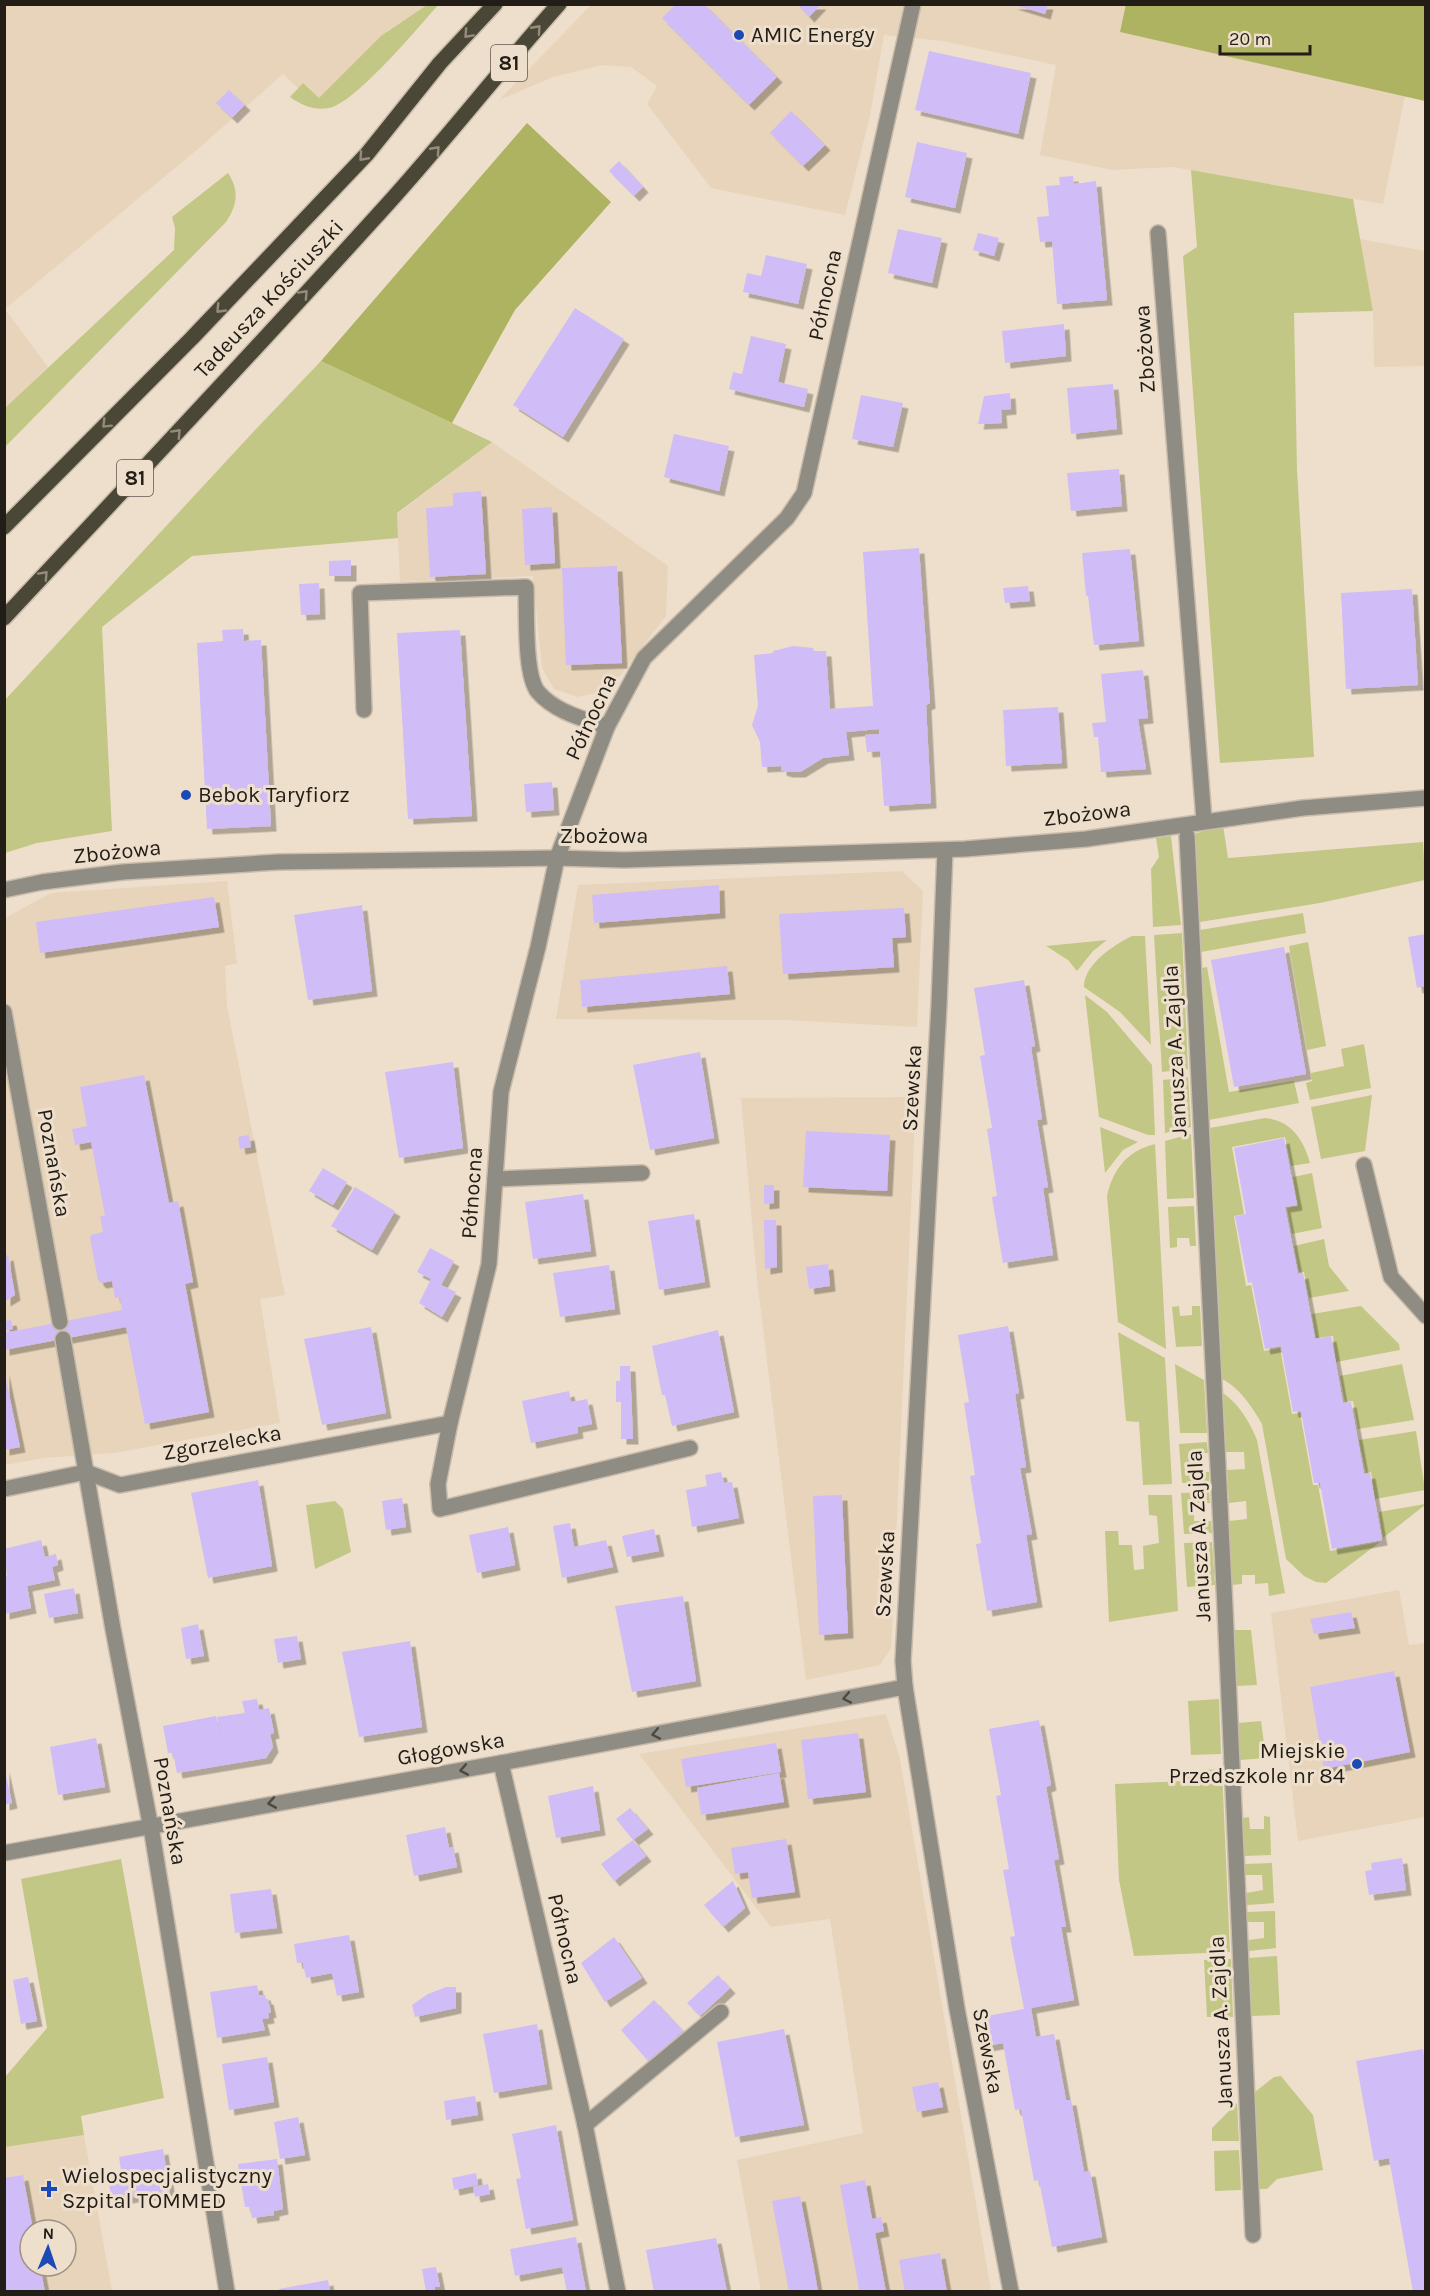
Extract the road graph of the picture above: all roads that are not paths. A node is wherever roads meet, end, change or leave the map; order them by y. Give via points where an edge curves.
1 (495, 4) edge
2 (559, 4) edge
3 (913, 4) edge
4 (1158, 233) dead end
5 (4, 527) edge
6 (4, 618) edge
7 (364, 710) dead end
8 (608, 728) junction
9 (1425, 798) edge
10 (1204, 820) junction
11 (1187, 836) dead end
12 (945, 850) junction
13 (557, 858) junction
14 (4, 890) edge
15 (4, 1012) edge
16 (1364, 1166) dead end
17 (642, 1173) dead end
18 (495, 1179) junction
19 (1425, 1316) edge
20 (60, 1322) dead end
21 (63, 1339) dead end
22 (450, 1423) junction
23 (690, 1448) dead end
24 (86, 1472) junction
25 (4, 1489) edge
26 (905, 1687) junction
27 (501, 1763) junction
28 (150, 1825) junction
29 (4, 1852) edge
30 (721, 2012) dead end
31 (585, 2126) junction
32 (1253, 2235) dead end
33 (226, 2292) edge
34 (618, 2292) edge
35 (1011, 2292) edge

1 -> 5 main road, Tadeusza Kościuszki / 81 via 440,63 367,154
6 -> 2 main road, Tadeusza Kościuszki / 81 via 385,207
3 - 8 street, Północna via 804,494 787,518 644,658
4 - 10 street, Zbożowa
7 - 8 street via 360,593 526,587 529,675 537,692 560,709
8 - 13 street, Północna
9 - 10 street, Zbożowa
10 - 12 street, Zbożowa via 1086,839
11 - 32 street, Janusza A. Zajdla
12 - 13 street, Zbożowa via 624,860
12 - 26 street, Szewska via 904,1630
13 - 14 street, Zbożowa via 278,862 123,872
13 - 18 street, Północna via 501,1092
15 - 20 street, Poznańska
16 - 19 street via 1391,1277
17 - 18 street
18 - 22 street, Północna via 489,1264
21 - 24 street, Poznańska
22 - 23 street, Północna via 438,1484 440,1509
22 - 24 street, Zgorzelecka via 120,1485
24 - 25 street
24 - 28 street, Poznańska
26 -> 27 street, Głogowska
26 - 35 street, Szewska via 957,2009
27 -> 28 street, Głogowska
27 - 31 street, Północna
28 - 29 street, Głogowska
28 - 33 street, Poznańska
30 - 31 street
31 - 34 street, Północna

